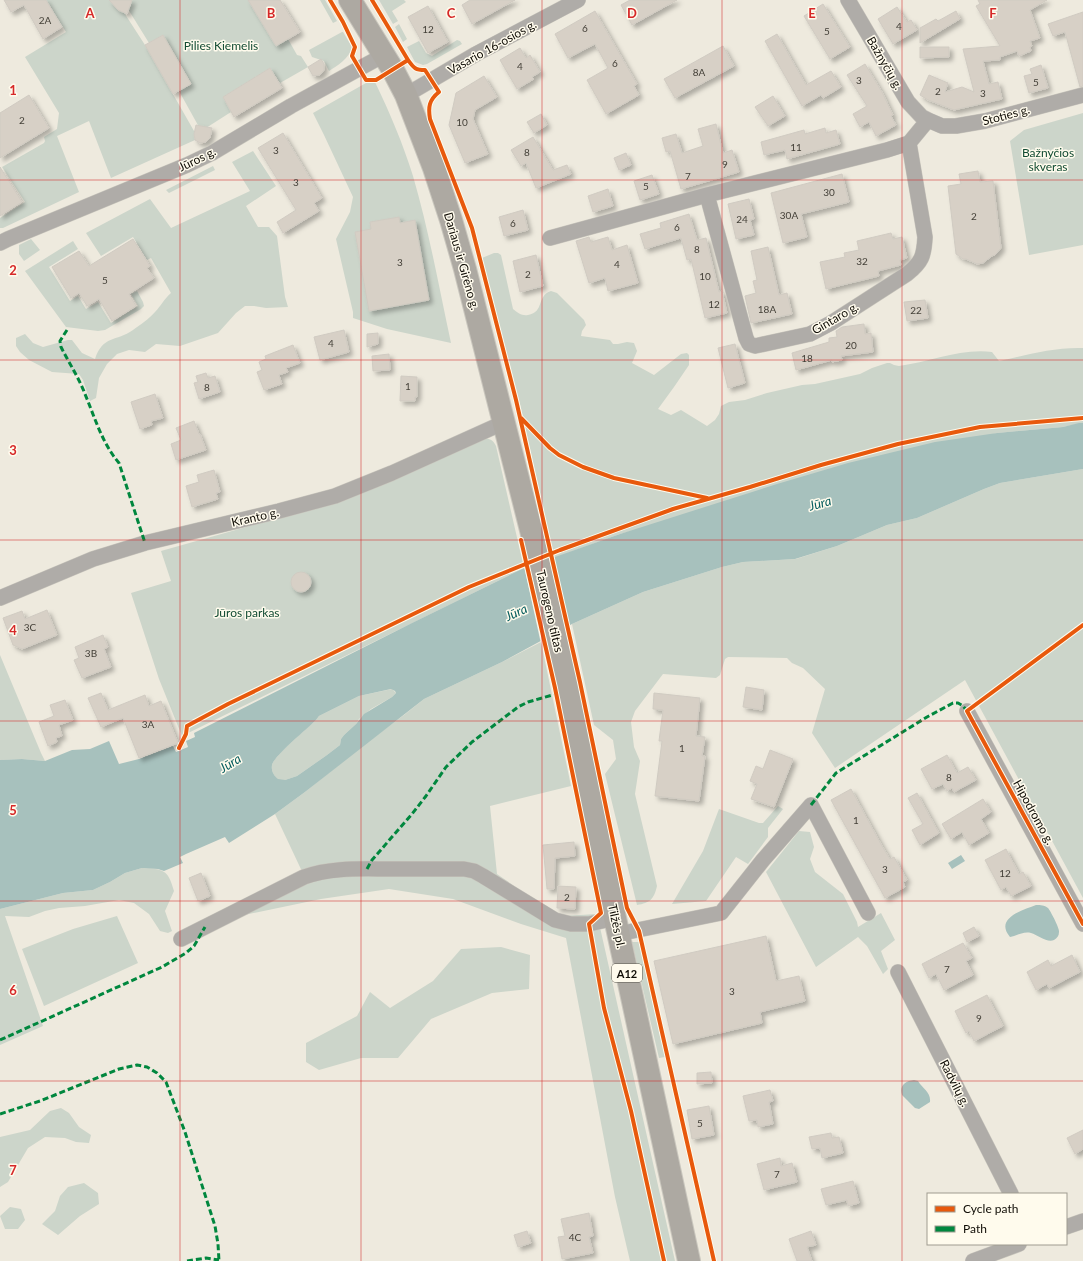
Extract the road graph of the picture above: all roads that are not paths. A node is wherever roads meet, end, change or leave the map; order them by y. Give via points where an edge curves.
1 (350, 0) edge
2 (578, 0) edge
3 (848, 0) edge
4 (384, 55) junction
5 (406, 95) junction
6 (1083, 95) edge
7 (928, 120) junction
8 (909, 143) junction
9 (707, 195) junction
10 (550, 238) dead end
11 (0, 243) edge
12 (505, 422) junction
13 (533, 538) joint
14 (0, 598) edge
15 (567, 685) joint
16 (967, 711) dead end
17 (868, 913) dead end
18 (1083, 924) edge
19 (617, 926) junction
20 (181, 939) dead end
21 (898, 972) dead end
22 (1010, 1193) edge
23 (1083, 1221) edge
24 (1067, 1227) edge
25 (1016, 1245) edge
26 (689, 1261) edge
27 (973, 1261) edge

1 - 4 highway, Dariaus ir Girėno g. / A12
2 - 5 street, Vasario 16-osios g. via 476,54
3 - 7 street, Bažnyčių g. via 908,102
4 - 5 highway, Dariaus ir Girėno g. / A12
4 - 11 street, Jūros g. via 212,153
5 - 12 highway, Dariaus ir Girėno g. / A12 via 451,220
6 - 7 street, Stoties g. via 970,124 942,126
7 - 8 street
8 - 9 street
8 - 9 street, Gintaro g. via 925,237 922,258 907,274 810,334 755,346 749,344
9 - 10 street
12 - 13 highway, Dariaus ir Girėno g. / A12
12 - 14 street, Kranto g. via 335,496 101,557
13 - 15 highway, Taurogeno tiltas / A12
15 - 19 highway, Tilžės pl. / A12
16 - 18 street, Hipodromo g.
17 - 19 street via 811,805 721,913
19 - 20 street via 571,924 555,920 474,871 367,869 315,873 304,877
19 - 26 highway, Tilžės pl. / A12
21 - 22 street, Radvilų g.
23 - 24 street
25 - 27 street

